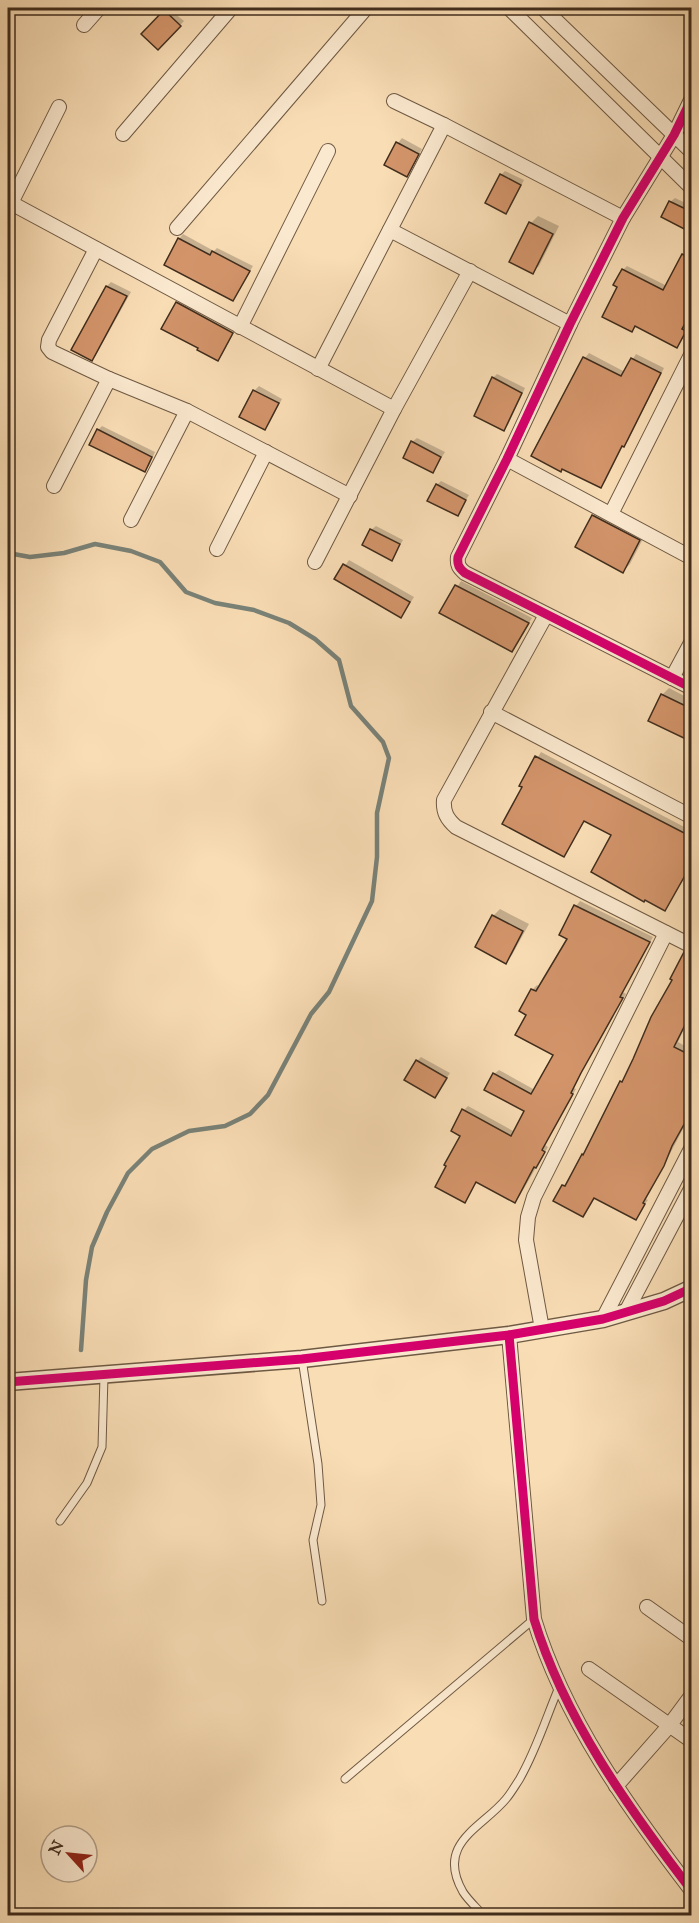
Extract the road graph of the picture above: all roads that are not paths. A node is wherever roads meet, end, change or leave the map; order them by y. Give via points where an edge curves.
1 (99, 8) edge
2 (231, 8) edge
3 (366, 8) edge
4 (509, 8) edge
5 (543, 8) edge
6 (559, 23) junction
7 (84, 25) dead end
8 (541, 40) junction
9 (692, 98) edge
10 (394, 101) dead end
11 (59, 107) dead end
12 (444, 125) junction
13 (123, 134) dead end
14 (674, 135) junction
15 (328, 152) dead end
16 (692, 152) edge
17 (659, 156) junction
18 (692, 188) edge
19 (9, 206) edge
20 (623, 218) junction
21 (177, 228) dead end
22 (390, 230) junction
23 (96, 249) junction
24 (470, 272) junction
25 (570, 324) junction
26 (240, 327) junction
27 (690, 360) edge
28 (318, 369) junction
29 (109, 379) junction
30 (394, 410) junction
31 (187, 411) junction
32 (266, 452) junction
33 (507, 459) junction
34 (54, 486) dead end
35 (350, 496) junction
36 (611, 514) junction
37 (131, 520) dead end
38 (217, 549) dead end
39 (692, 558) edge
40 (315, 562) dead end
41 (546, 615) junction
42 (692, 640) edge
43 (672, 678) junction
44 (692, 688) edge
45 (491, 712) junction
46 (692, 817) edge
47 (666, 933) junction
48 (692, 946) edge
49 (692, 1147) edge
50 (692, 1187) edge
51 (692, 1288) edge
52 (626, 1312) junction
53 (603, 1319) junction
54 (542, 1329) junction
55 (509, 1335) junction
56 (302, 1359) junction
57 (104, 1375) junction
58 (8, 1382) edge
59 (60, 1521) dead end
60 (322, 1601) dead end
61 (648, 1607) dead end
62 (534, 1619) junction
63 (692, 1639) edge
64 (589, 1669) dead end
65 (559, 1687) junction
66 (692, 1695) edge
67 (669, 1726) junction
68 (692, 1741) edge
69 (345, 1779) dead end
70 (616, 1786) junction
71 (692, 1891) edge
72 (484, 1916) edge

1 - 7 street
2 - 13 street
3 - 21 street
4 - 8 street
5 - 6 street
6 - 8 street
6 - 14 street
8 - 17 street
9 - 14 street
10 - 12 street
11 - 19 street
12 - 20 street
12 - 22 street
14 - 16 street
14 - 17 street
15 - 26 street
17 - 18 street
17 - 20 street
19 - 23 street
20 - 25 street
22 - 24 street
22 - 28 street
23 - 26 street
23 - 29 street via 48,347
24 - 25 street
24 - 30 street
25 - 33 street
26 - 28 street
27 - 36 street
28 - 30 street
29 - 31 street
29 - 34 street
30 - 35 street
31 - 32 street
31 - 37 street
32 - 35 street
32 - 38 street
33 - 36 street
33 - 41 street via 458,557 459,569
35 - 40 street
36 - 39 street
41 - 43 street
41 - 45 street
42 - 43 street
43 - 44 street
45 - 46 street
45 - 47 street via 444,800 443,810 449,821
47 - 48 street
47 - 54 street via 534,1197 526,1240
49 - 53 street
50 - 52 street
51 - 52 street
52 - 53 street
53 - 54 street
54 - 55 street
55 - 56 street
55 - 62 street
56 - 57 street
56 - 60 lane via 318,1464 321,1505 313,1540
57 - 58 street
57 - 59 lane via 102,1447 87,1484
61 - 63 street
62 - 65 street
62 - 69 lane
64 - 67 street
65 - 70 street
65 - 72 lane via 519,1779 506,1800 465,1836 456,1856 457,1880
66 - 67 street
67 - 68 street
67 - 70 street
70 - 71 street

